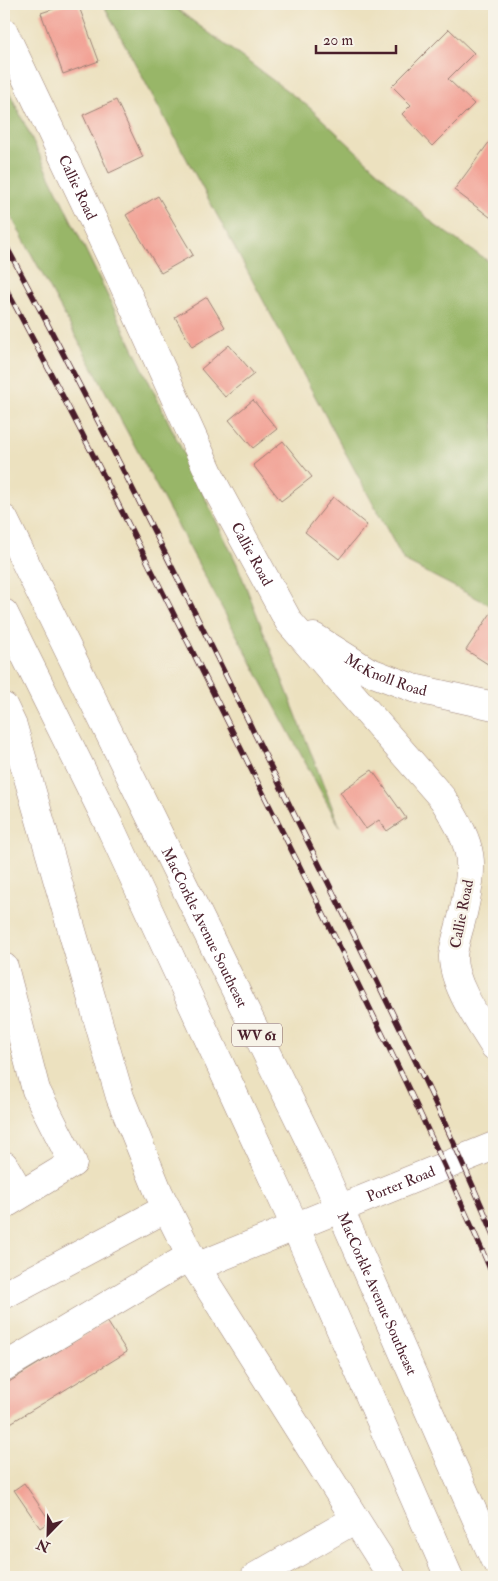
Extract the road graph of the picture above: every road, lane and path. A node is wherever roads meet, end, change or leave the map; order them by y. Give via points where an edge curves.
1 (4, 32) edge
2 (4, 519) edge
3 (4, 613) edge
4 (289, 622) junction
5 (494, 706) edge
6 (5, 713) edge
7 (4, 967) edge
8 (485, 1011) edge
9 (494, 1046) edge
10 (494, 1146) edge
11 (4, 1165) edge
12 (13, 1200) edge
13 (339, 1207) junction
14 (167, 1208) junction
15 (295, 1226) junction
16 (193, 1262) junction
17 (7, 1290) edge
18 (4, 1367) edge
19 (354, 1520) junction
20 (494, 1559) edge
21 (255, 1577) edge
22 (392, 1577) edge
23 (450, 1577) edge

1 - 4 street, Callie Road via 216,488
2 - 13 street, MacCorkle Avenue Southeast / WV 61
3 - 15 street, WV 61 via 112,831
4 - 5 street, McKnoll Road via 368,671 413,688
4 - 8 street, Callie Road via 443,799 461,828 470,853 470,882 453,957 458,982
6 - 14 street via 13,726 120,1097
7 - 12 street via 36,1090 73,1163
8 - 9 street, Callie Road
10 - 13 street, Porter Road
11 - 12 street
13 - 15 street, Porter Road
13 - 20 street, MacCorkle Avenue Southeast / WV 61
14 - 16 street
14 - 17 street
15 - 16 street, Porter Road
15 - 23 street, WV 61
16 - 18 street, Porter Road
16 - 19 street
19 - 21 street
19 - 22 street

